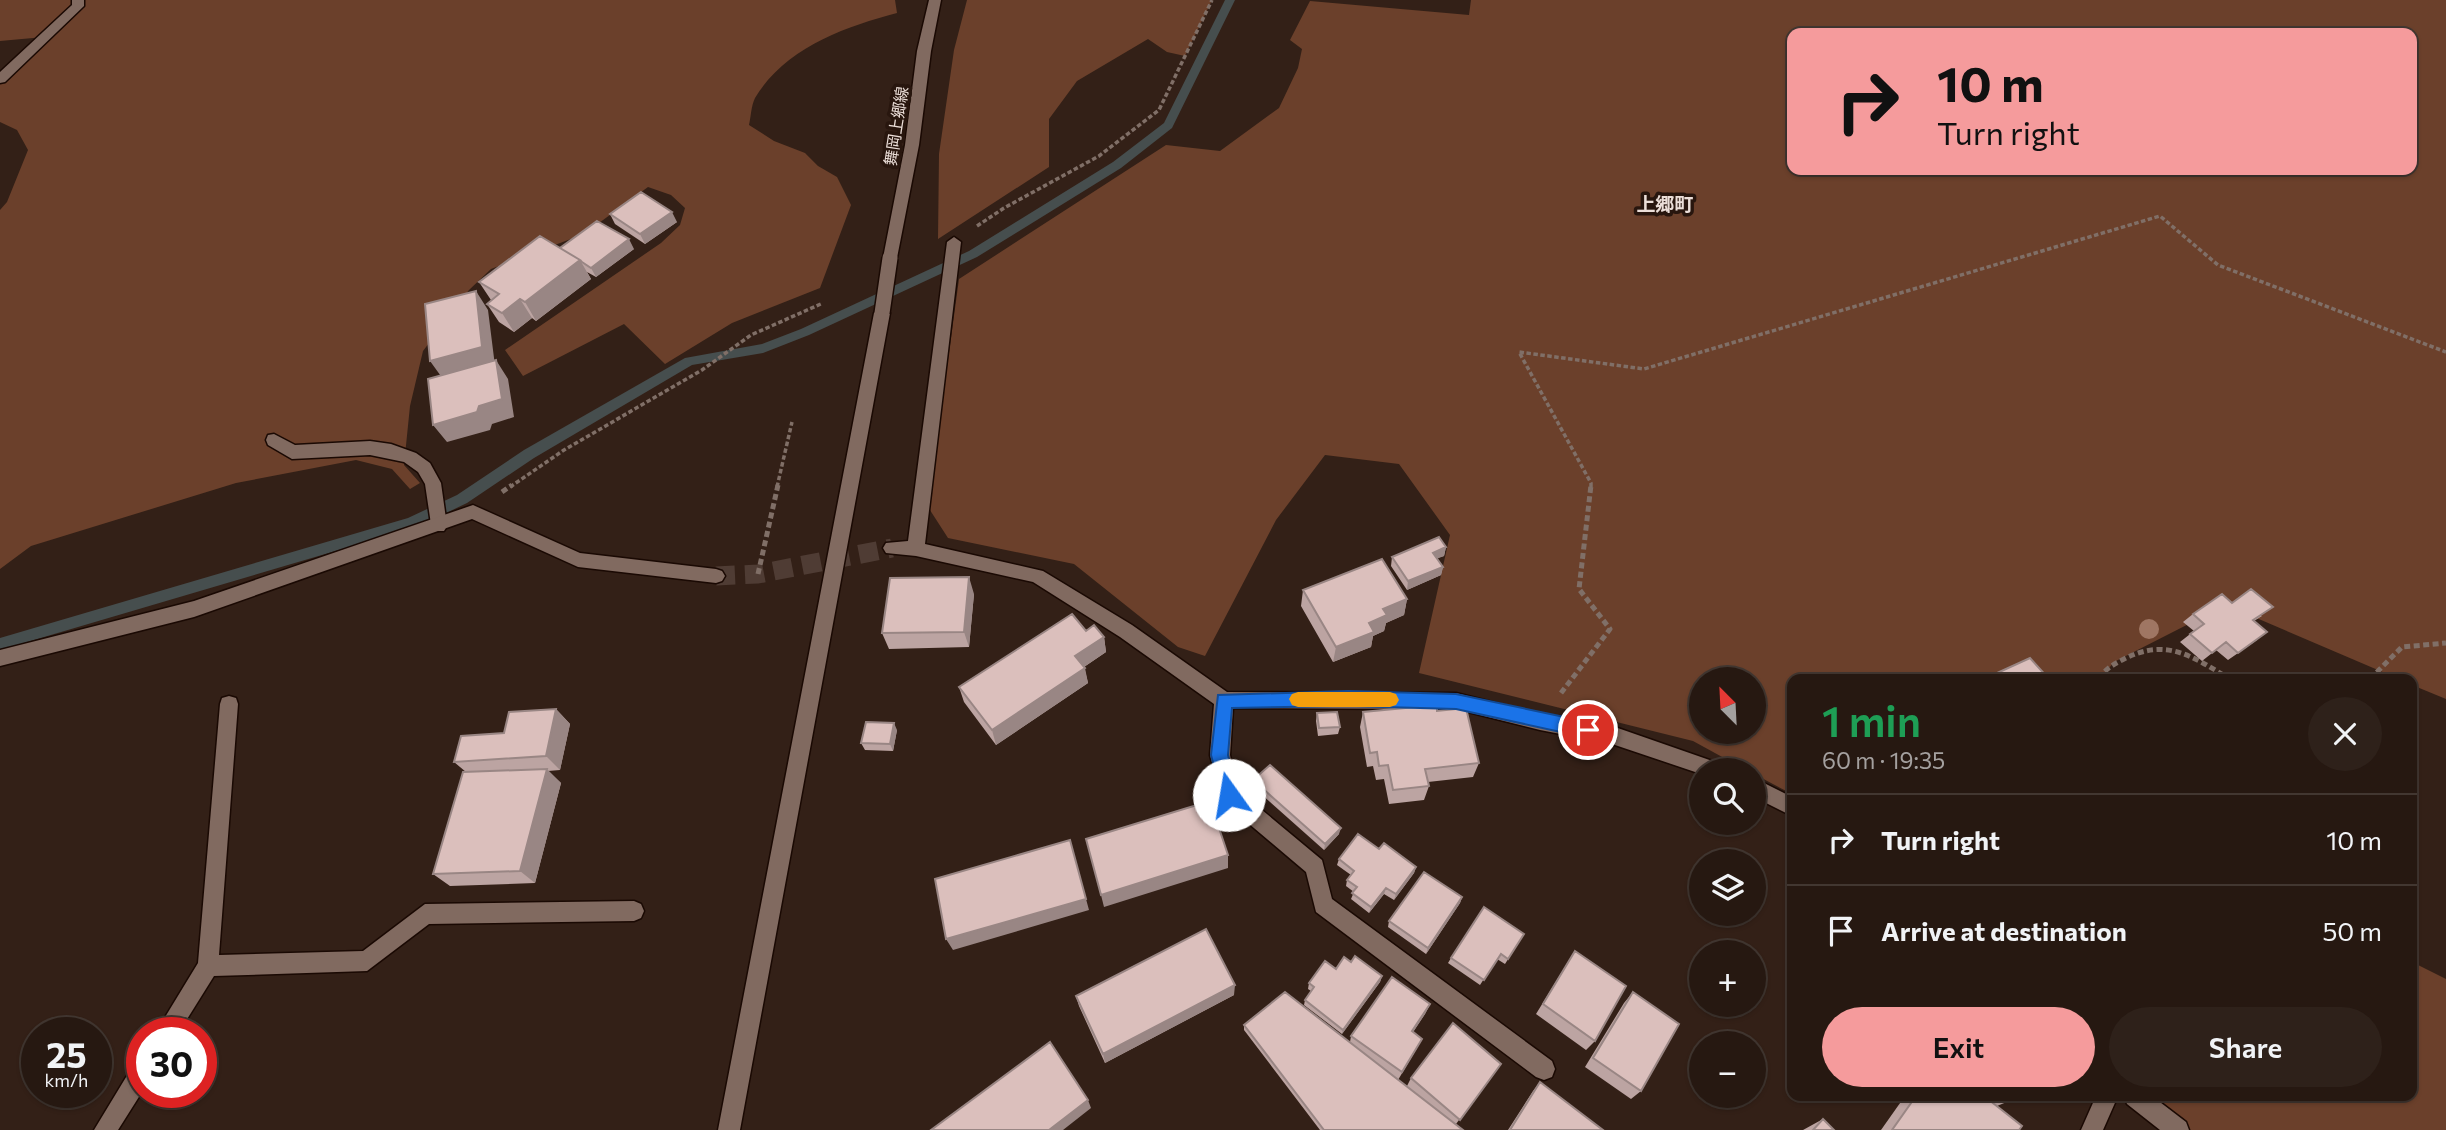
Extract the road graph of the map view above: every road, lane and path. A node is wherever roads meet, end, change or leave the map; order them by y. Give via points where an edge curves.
1 (78, 0) edge
2 (935, 0) edge
3 (1212, 0) edge
4 (0, 79) edge
5 (954, 243) joint
6 (823, 303) dead end
7 (2446, 352) edge
8 (792, 422) dead end
9 (275, 440) dead end
10 (473, 512) junction
11 (436, 519) junction
12 (892, 548) tunnel mouth
13 (916, 549) junction
14 (758, 574) dead end
15 (716, 576) tunnel mouth
16 (2446, 643) edge
17 (0, 658) edge
18 (2101, 674) edge
19 (2221, 674) edge
20 (2375, 674) edge
21 (1224, 700) junction
22 (229, 704) dead end
23 (1540, 722) junction
24 (1689, 761) edge
25 (1766, 793) edge
26 (1787, 804) edge
27 (634, 911) dead end
28 (208, 966) junction
29 (176, 1017) edge
30 (1544, 1069) dead end
31 (126, 1097) edge
32 (2105, 1101) edge
33 (2141, 1101) edge
34 (105, 1130) edge
35 (729, 1130) edge
36 (2092, 1130) edge
37 (2178, 1130) edge

1 - 4 street via 78,6
2 - 35 street, 舞岡上郷線, bridge
3 - 5 path via 1159,110 1099,156 1004,208
5 - 13 street
6 - 10 path via 751,335
7 - 23 path via 2218,265 2160,216 1644,369 1519,352 1591,483 1579,589 1609,629
8 - 14 path
9 - 11 street via 292,453 342,446 391,451 418,462 433,482
10 - 11 street
10 - 15 street via 578,560
11 - 17 street via 194,609
12 - 13 street
13 - 21 street via 1037,576
16 - 20 path via 2402,647
18 - 19 path via 2134,652 2174,648
21 - 23 street via 1456,701
21 - 30 street via 1220,755 1229,795 1315,867 1323,905
22 - 28 street
23 - 24 street via 1612,735
25 - 26 street
27 - 28 street via 425,914 367,961
28 - 29 street
31 - 34 street
32 - 36 street
33 - 37 street

